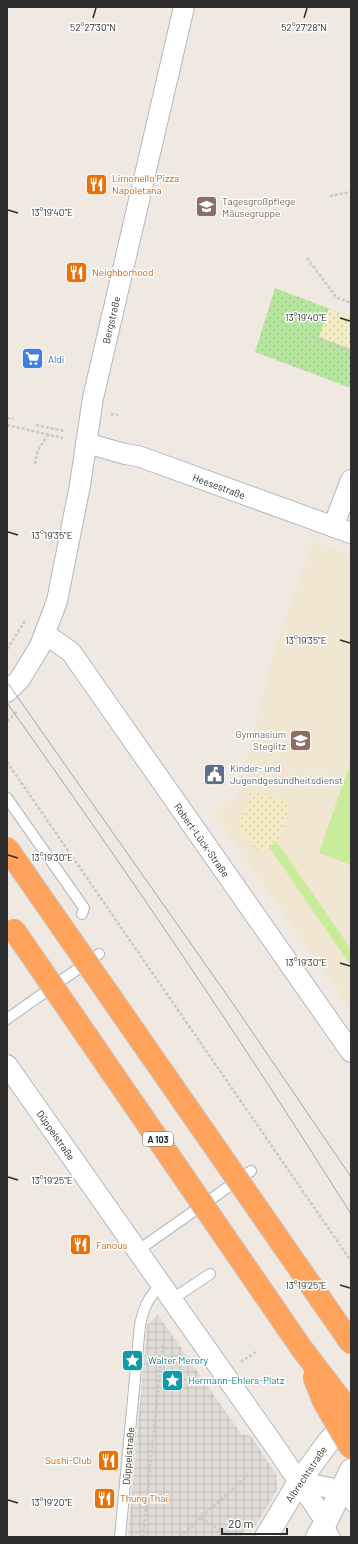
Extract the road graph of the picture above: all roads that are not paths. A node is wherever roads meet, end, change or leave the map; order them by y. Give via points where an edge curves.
1 (184, 7) edge
2 (86, 443) junction
3 (351, 480) edge
4 (342, 530) edge
5 (45, 634) junction
6 (7, 692) edge
7 (7, 798) edge
8 (7, 848) edge
9 (82, 914) dead end
10 (14, 930) dead end
11 (99, 954) dead end
12 (7, 1019) edge
13 (351, 1052) edge
14 (7, 1064) edge
15 (251, 1171) dead end
16 (137, 1251) junction
17 (210, 1274) dead end
18 (166, 1292) junction
19 (351, 1343) edge
20 (302, 1349) junction
21 (351, 1414) edge
22 (351, 1448) edge
23 (351, 1470) edge
24 (299, 1482) junction
25 (346, 1498) edge
26 (326, 1532) edge
27 (120, 1537) edge
28 (266, 1537) edge

1 - 2 street, Bergstraße via 93,398
2 - 4 street, Heesestraße via 138,456
2 - 5 street, Bergstraße via 57,601
3 - 4 street
5 - 6 street, Bergstraße via 20,679
5 - 13 street, Robert-Lück-Straße via 71,652
7 - 9 lane via 84,908
8 - 19 highway, bridge
10 - 20 highway, A 103, bridge
11 - 12 lane
14 - 16 street, Düppelstraße
15 - 16 lane
16 - 18 street, Düppelstraße
17 - 18 lane
18 - 24 street, Düppelstraße
18 - 27 lane, Düppelstraße via 148,1300 140,1325
20 - 21 highway, bridge
20 - 22 highway, bridge via 324,1402
21 - 24 main road, Albrechtstraße
23 - 25 main road
24 - 25 street
24 - 26 street, Düppelstraße
24 - 28 main road, Albrechtstraße
25 - 26 main road

